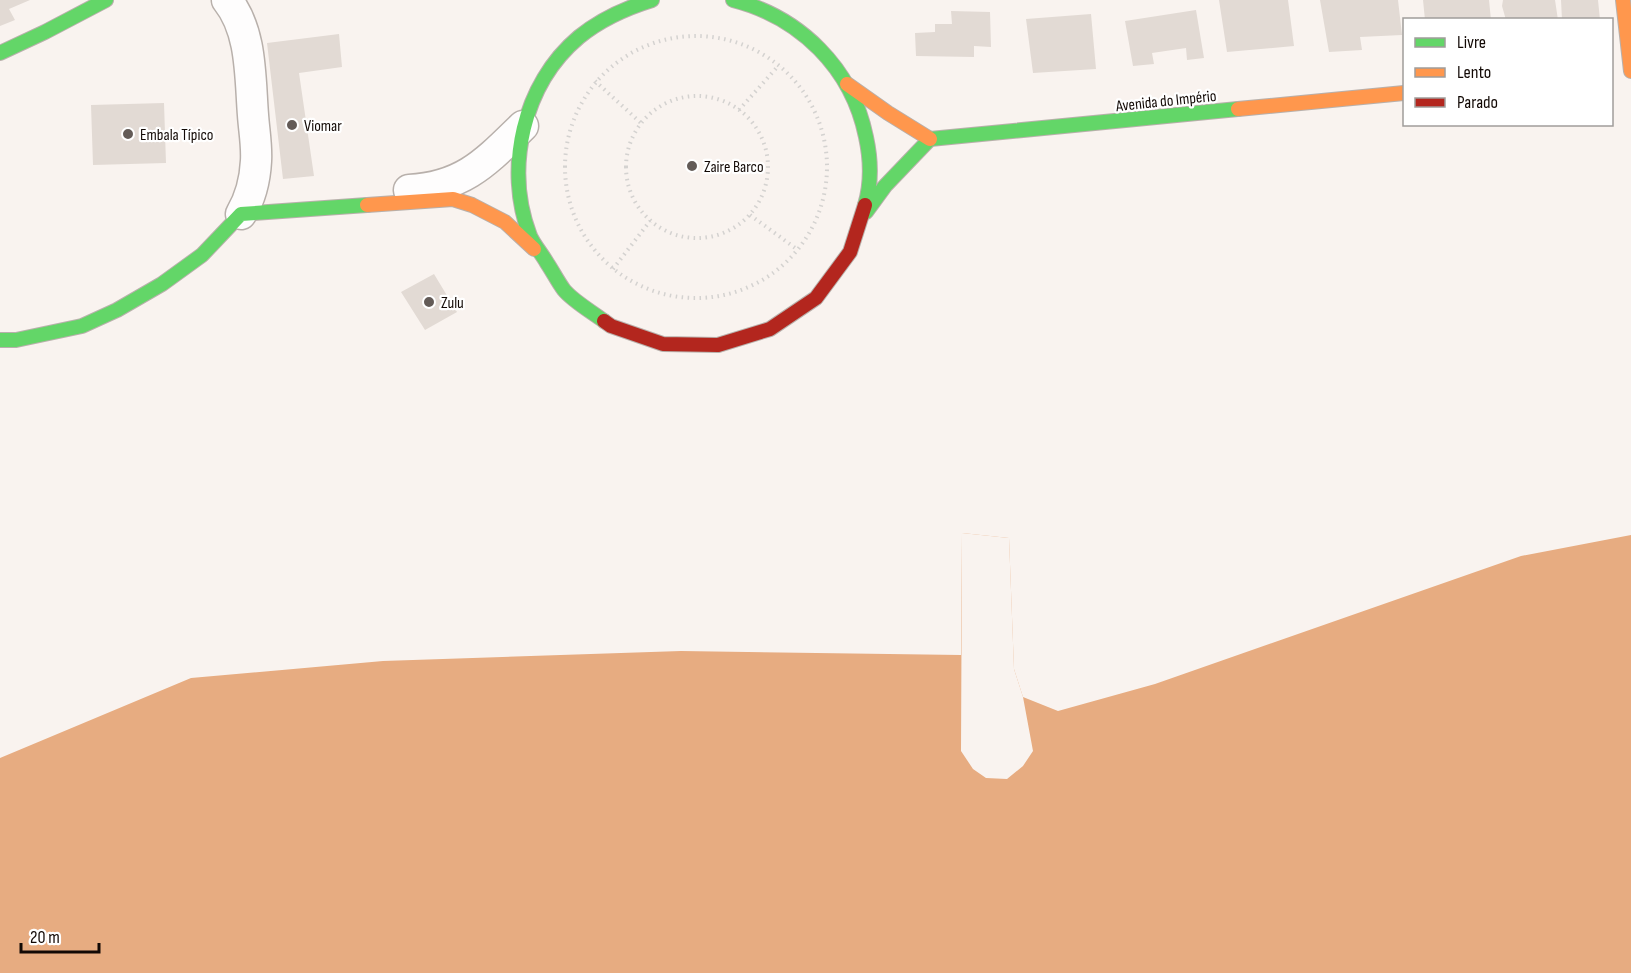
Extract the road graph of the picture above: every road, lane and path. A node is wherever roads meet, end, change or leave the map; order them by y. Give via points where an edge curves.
1 (106, 0) edge
2 (227, 0) edge
3 (652, 0) edge
4 (737, 0) edge
5 (1623, 0) edge
6 (611, 9) edge
7 (0, 53) edge
8 (779, 65) junction
9 (1628, 72) edge
10 (594, 81) junction
11 (847, 84) junction
12 (1403, 93) edge
13 (739, 110) junction
14 (641, 123) junction
15 (523, 126) junction
16 (930, 139) junction
17 (246, 206) junction
18 (866, 213) junction
19 (750, 215) junction
20 (650, 221) junction
21 (798, 250) junction
22 (537, 251) junction
23 (613, 269) junction
24 (0, 340) edge

1 - 7 street
2 - 17 street via 242,28 248,51 257,160
3 - 6 street
4 - 11 street via 766,11 813,41
5 - 9 street
6 - 15 street via 562,54 545,76
8 - 10 path via 744,45 704,35 663,39 626,55
8 - 13 path
8 - 21 path via 807,96 823,134 828,174 819,214
10 - 14 path
10 - 23 path via 573,118 564,158 568,200 585,238
11 - 16 street
11 - 18 street via 861,115 868,147
12 - 16 street, Avenida do Império
13 - 14 path via 720,100 698,96 676,99 657,108
13 - 19 path via 763,141 767,160 767,180
14 - 20 path via 630,141 626,162 628,184 636,204
15 - 17 street via 479,166 456,180 429,189
15 - 22 street via 519,190 522,211
16 - 18 street via 885,186
17 - 22 street via 453,199 505,222
17 - 24 street via 202,255 117,310 82,326
18 - 22 street via 839,272 818,297 792,318 764,333 721,345 666,345 604,322 555,279
19 - 20 path via 736,226 702,238 683,237
19 - 21 path
20 - 23 path
21 - 23 path via 768,278 730,294 690,298 649,290

